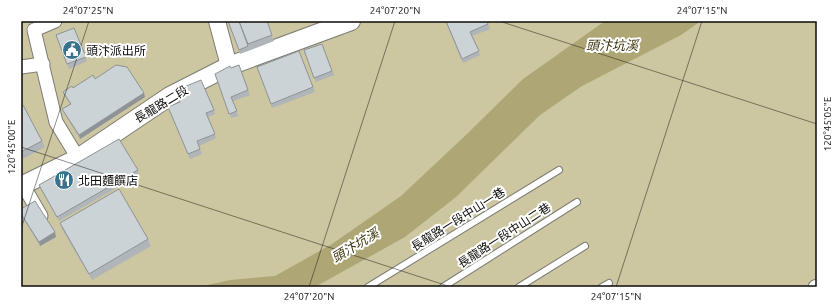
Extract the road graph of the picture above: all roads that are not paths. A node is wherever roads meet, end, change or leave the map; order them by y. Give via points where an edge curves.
1 (217, 21) edge
2 (350, 21) edge
3 (55, 22) edge
4 (43, 64) junction
5 (229, 66) junction
6 (21, 67) edge
7 (78, 158) junction
8 (559, 170) dead end
9 (22, 185) edge
10 (577, 202) dead end
11 (48, 229) edge
12 (585, 246) dead end
13 (609, 283) dead end
14 (368, 287) edge
15 (443, 287) edge
16 (519, 287) edge
17 (602, 287) edge

1 - 5 street
2 - 5 main road, 長龍路二段
3 - 4 street via 34,30
4 - 6 street
4 - 7 street via 56,122
5 - 7 main road, 長龍路二段 via 170,96
7 - 9 main road, 長龍路二段
8 - 14 lane, 長龍路一段中山一巷
9 - 11 street
10 - 15 lane, 長龍路一段中山二巷
12 - 16 lane
13 - 17 lane

